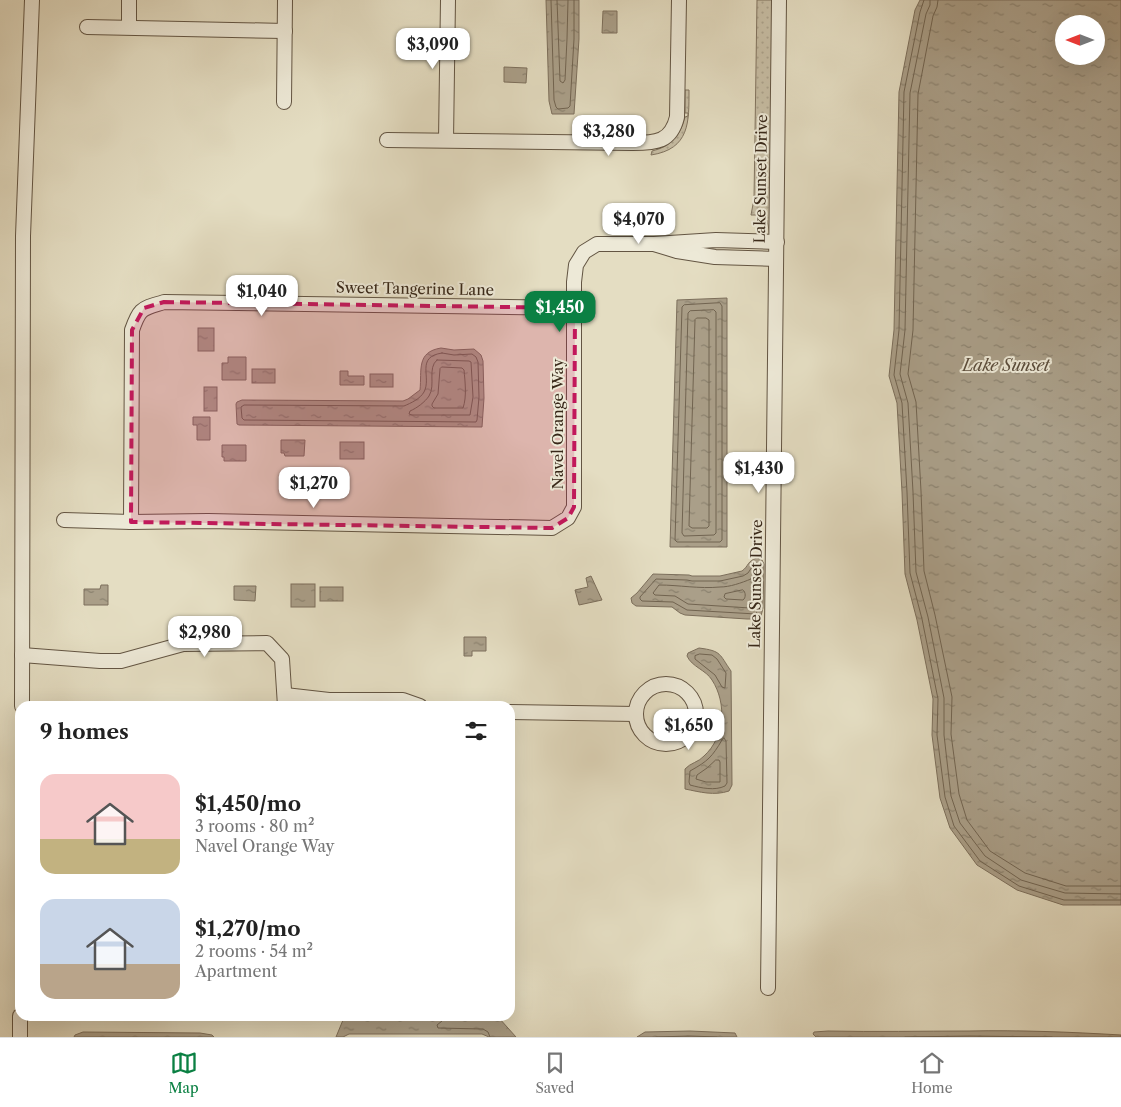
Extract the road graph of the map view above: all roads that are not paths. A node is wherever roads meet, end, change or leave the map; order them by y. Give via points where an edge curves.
1 (32, 0) edge
2 (129, 0) edge
3 (285, 0) edge
4 (448, 0) edge
5 (679, 0) edge
6 (779, 0) edge
7 (87, 26) dead end
8 (129, 28) junction
9 (285, 30) junction
10 (284, 102) dead end
11 (387, 140) dead end
12 (446, 140) junction
13 (777, 242) junction
14 (654, 244) junction
15 (776, 259) junction
16 (574, 308) junction
17 (64, 520) dead end
18 (131, 522) junction
19 (22, 654) junction
20 (22, 701) edge
21 (285, 701) edge
22 (406, 701) edge
23 (515, 712) edge
24 (636, 714) junction
25 (768, 988) dead end
26 (20, 1021) edge
27 (20, 1037) edge

1 - 19 street via 23,236
2 - 8 street
3 - 9 street
4 - 12 street
5 - 12 street via 677,117 672,131 662,140 650,143
6 - 13 street, Lake Sunset Drive
7 - 8 street
8 - 9 street
9 - 10 street
11 - 12 street
13 - 14 street via 716,240
13 - 15 street, Lake Sunset Drive
14 - 15 street via 715,257
14 - 16 street, Navel Orange Way via 597,244 584,252 576,265
15 - 25 street, Lake Sunset Drive
16 - 18 street, Sweet Tangerine Lane via 164,302 144,308 132,330
16 - 18 street, Navel Orange Way via 574,507 568,518 552,528
17 - 18 street
19 - 20 street
19 - 21 street via 121,661 183,644 267,643 282,659
21 - 22 street
23 - 24 street
24 - 24 street via 642,732 666,744 683,738 690,731 695,713 693,702 680,687 660,684 642,695
26 - 27 street

